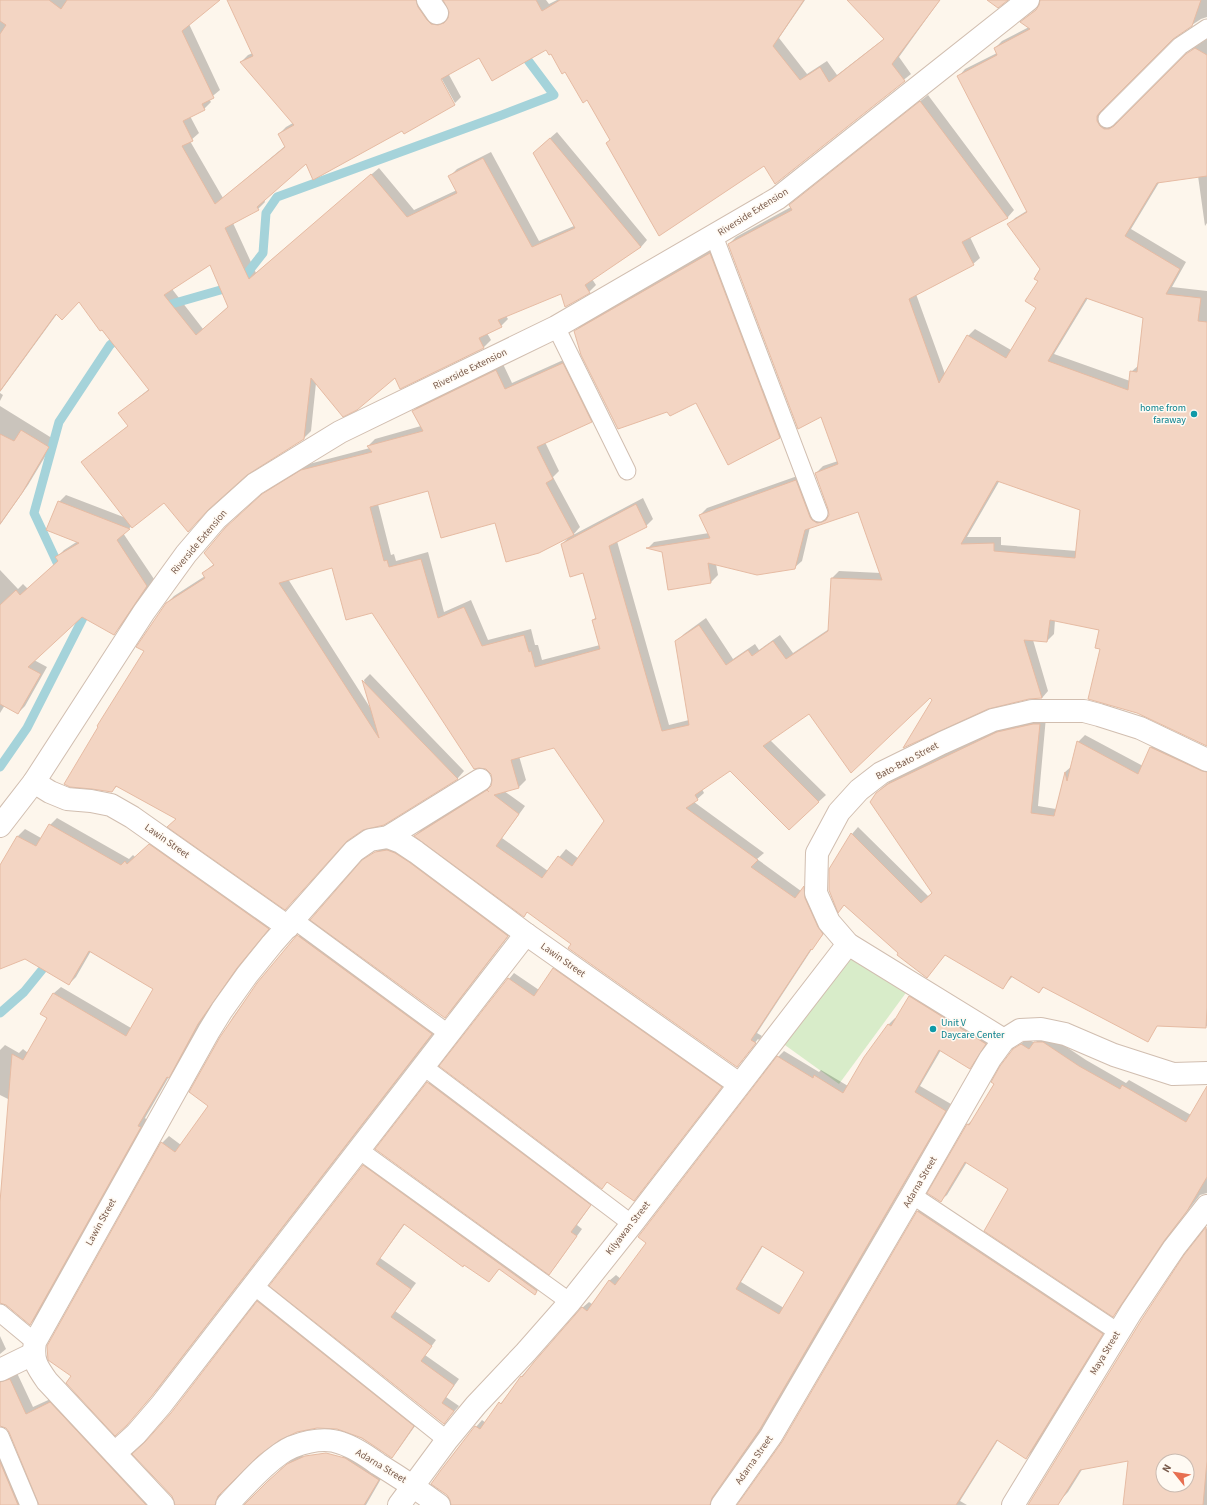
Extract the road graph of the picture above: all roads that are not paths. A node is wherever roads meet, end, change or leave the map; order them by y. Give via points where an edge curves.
1 (1028, 0) edge
2 (1207, 28) edge
3 (1108, 119) dead end
4 (714, 236) junction
5 (556, 327) junction
6 (627, 470) dead end
7 (819, 513) dead end
8 (1207, 760) edge
9 (480, 780) dead end
10 (34, 782) junction
11 (0, 826) edge
12 (388, 837) junction
13 (291, 923) junction
14 (526, 934) junction
15 (848, 944) junction
16 (449, 1034) junction
17 (1004, 1040) junction
18 (424, 1066) junction
19 (1207, 1073) edge
20 (739, 1084) junction
21 (359, 1150) junction
22 (912, 1195) junction
23 (1207, 1206) edge
24 (632, 1224) junction
25 (254, 1286) junction
26 (570, 1302) junction
27 (0, 1313) edge
28 (1118, 1332) junction
29 (34, 1348) junction
30 (0, 1370) edge
31 (0, 1436) edge
32 (447, 1440) junction
33 (115, 1453) junction
34 (413, 1485) junction
35 (29, 1505) edge
36 (163, 1505) edge
37 (228, 1505) edge
38 (399, 1505) edge
39 (439, 1505) edge
40 (722, 1505) edge
41 (1013, 1505) edge

1 - 4 street, Riverside Extension via 778,198
2 - 3 lane via 1180,46
4 - 5 street, Riverside Extension
4 - 7 lane
5 - 6 lane
5 - 10 street, Riverside Extension via 340,432 249,489 216,519 186,554 144,612
8 - 15 street, Bato-Bato Street via 1140,728 1084,711 1032,711 993,720 881,773 859,790 839,812 817,853 816,893 829,922
9 - 12 street, Lawin Street
10 - 11 street, Riverside Extension
10 - 13 street, Lawin Street via 67,799 91,800 111,805 132,816
12 - 13 street, Lawin Street via 370,840 354,852
12 - 14 street, Lawin Street via 416,852
13 - 16 lane
13 - 29 street, Lawin Street via 247,975 209,1031
14 - 16 street
14 - 20 street, Lawin Street
15 - 17 street, Bato-Bato Street
15 - 20 street, Kilyawan Street
16 - 18 street
17 - 19 street, Adarna Street via 1020,1030 1041,1029 1065,1034 1114,1055 1173,1074
17 - 22 street, Adarna Street via 990,1059
18 - 21 street
18 - 24 lane
20 - 24 street, Kilyawan Street
21 - 25 street
21 - 26 lane
22 - 28 lane
22 - 40 street, Adarna Street via 771,1436
23 - 28 street, Maya Street via 1174,1248
24 - 26 street, Kilyawan Street
25 - 32 lane
25 - 33 street via 161,1405 136,1434
26 - 32 street, Kilyawan Street
27 - 29 lane
28 - 41 street, Maya Street
29 - 30 street
29 - 33 street via 36,1366 47,1381
31 - 35 lane
32 - 34 street, Kilyawan Street
33 - 36 street
34 - 37 street, Adarna Street via 340,1442 318,1440 299,1444 281,1453 262,1468
34 - 38 street, Kilyawan Street
34 - 39 street, Adarna Street

